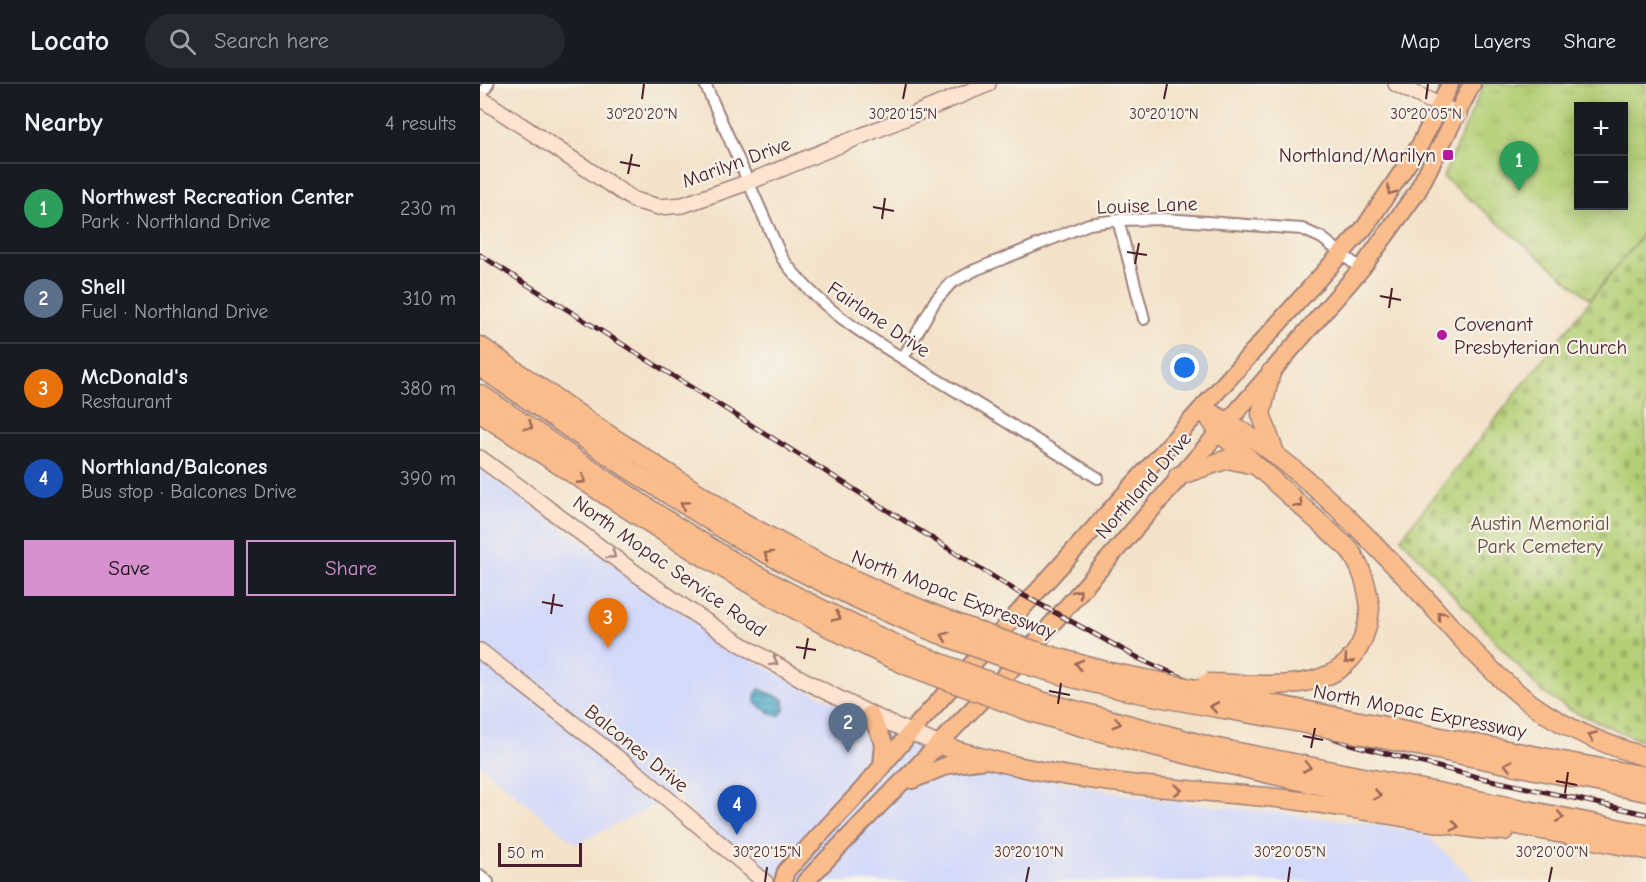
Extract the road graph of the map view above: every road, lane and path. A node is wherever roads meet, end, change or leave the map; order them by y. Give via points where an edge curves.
1 (488, 84) edge
2 (705, 84) edge
3 (988, 84) edge
4 (1396, 84) edge
5 (1450, 84) edge
6 (1472, 84) edge
7 (480, 97) edge
8 (1441, 104) junction
9 (1459, 115) junction
10 (749, 182) junction
11 (1118, 220) junction
12 (1342, 253) junction
13 (1361, 269) junction
14 (1143, 319) dead end
15 (480, 346) edge
16 (903, 358) junction
17 (480, 367) edge
18 (1271, 372) junction
19 (480, 394) edge
20 (1203, 409) junction
21 (480, 413) edge
22 (1222, 426) junction
23 (1277, 457) junction
24 (480, 458) edge
25 (1255, 465) junction
26 (1178, 476) junction
27 (1098, 478) dead end
28 (739, 529) junction
29 (480, 651) edge
30 (912, 660) junction
31 (1157, 681) junction
32 (1037, 707) junction
33 (870, 714) junction
34 (910, 733) junction
35 (940, 745) junction
36 (1646, 757) edge
37 (986, 760) junction
38 (882, 765) junction
39 (1567, 769) junction
40 (1646, 777) edge
41 (903, 784) junction
42 (1646, 792) edge
43 (1558, 833) junction
44 (1646, 834) edge
45 (1646, 850) edge
46 (480, 875) edge
47 (488, 882) edge
48 (765, 882) edge
49 (783, 882) edge
50 (805, 882) edge

1 - 7 street
2 - 10 street, Fairlane Drive
3 - 10 street, Marilyn Drive
4 - 8 street
5 - 8 main road, Northland Drive
6 - 9 main road, Northland Drive
7 - 10 street, Marilyn Drive via 634,200 659,207 683,205
8 - 9 street
8 -> 12 main road, Northland Drive via 1403,174
9 - 13 main road, Northland Drive via 1417,192
10 - 16 street, Fairlane Drive via 782,258 799,281 846,322
11 - 12 street, Louise Lane via 1279,225 1302,229
11 - 14 street
11 - 16 street, Louise Lane via 1063,233 951,283 935,301
12 - 13 street, Louise Lane
12 - 20 main road, Northland Drive
13 - 18 main road, Northland Drive
15 - 28 highway, North Mopac Expressway
16 - 27 street, Fairlane Drive
28 -> 17 highway via 630,470
18 - 22 main road, Northland Drive
18 - 23 highway via 1261,414
19 -> 30 highway via 681,530
20 - 22 highway
20 - 34 main road, Northland Drive
21 -> 30 highway via 758,591
22 - 23 highway
22 - 25 highway
22 - 26 main road, Northland Drive
36 -> 23 highway via 1563,723 1521,696 1488,667 1371,540
24 -> 33 street, North Mopac Service Road via 718,629
25 - 26 highway via 1228,459
25 -> 31 highway, bridge via 1349,549 1360,566 1370,608 1363,640 1340,669 1301,685
35 -> 26 main road, Northland Drive via 1024,656
31 -> 28 highway, North Mopac Expressway, bridge via 1058,658 959,625
39 -> 28 highway, bridge via 1156,697 1054,673 893,616 843,593
29 - 48 street, Balcones Drive via 642,777
30 - 32 highway, bridge
31 - 39 highway, North Mopac Expressway, bridge
32 -> 43 highway via 1123,740 1243,769
32 -> 44 highway via 1208,746
33 - 34 street, North Mopac Service Road
33 - 38 main road via 884,743
34 - 35 street, North Mopac Service Road
34 - 38 main road, Northland Drive
35 - 37 highway
35 - 41 main road, Northland Drive
37 - 41 main road via 948,765
37 -> 43 highway via 1101,782 1269,797 1478,830
38 - 49 main road, Northland Drive via 786,872
39 - 40 highway, North Mopac Expressway
39 - 42 highway
41 - 50 main road, Northland Drive
43 - 45 highway
46 - 47 street

